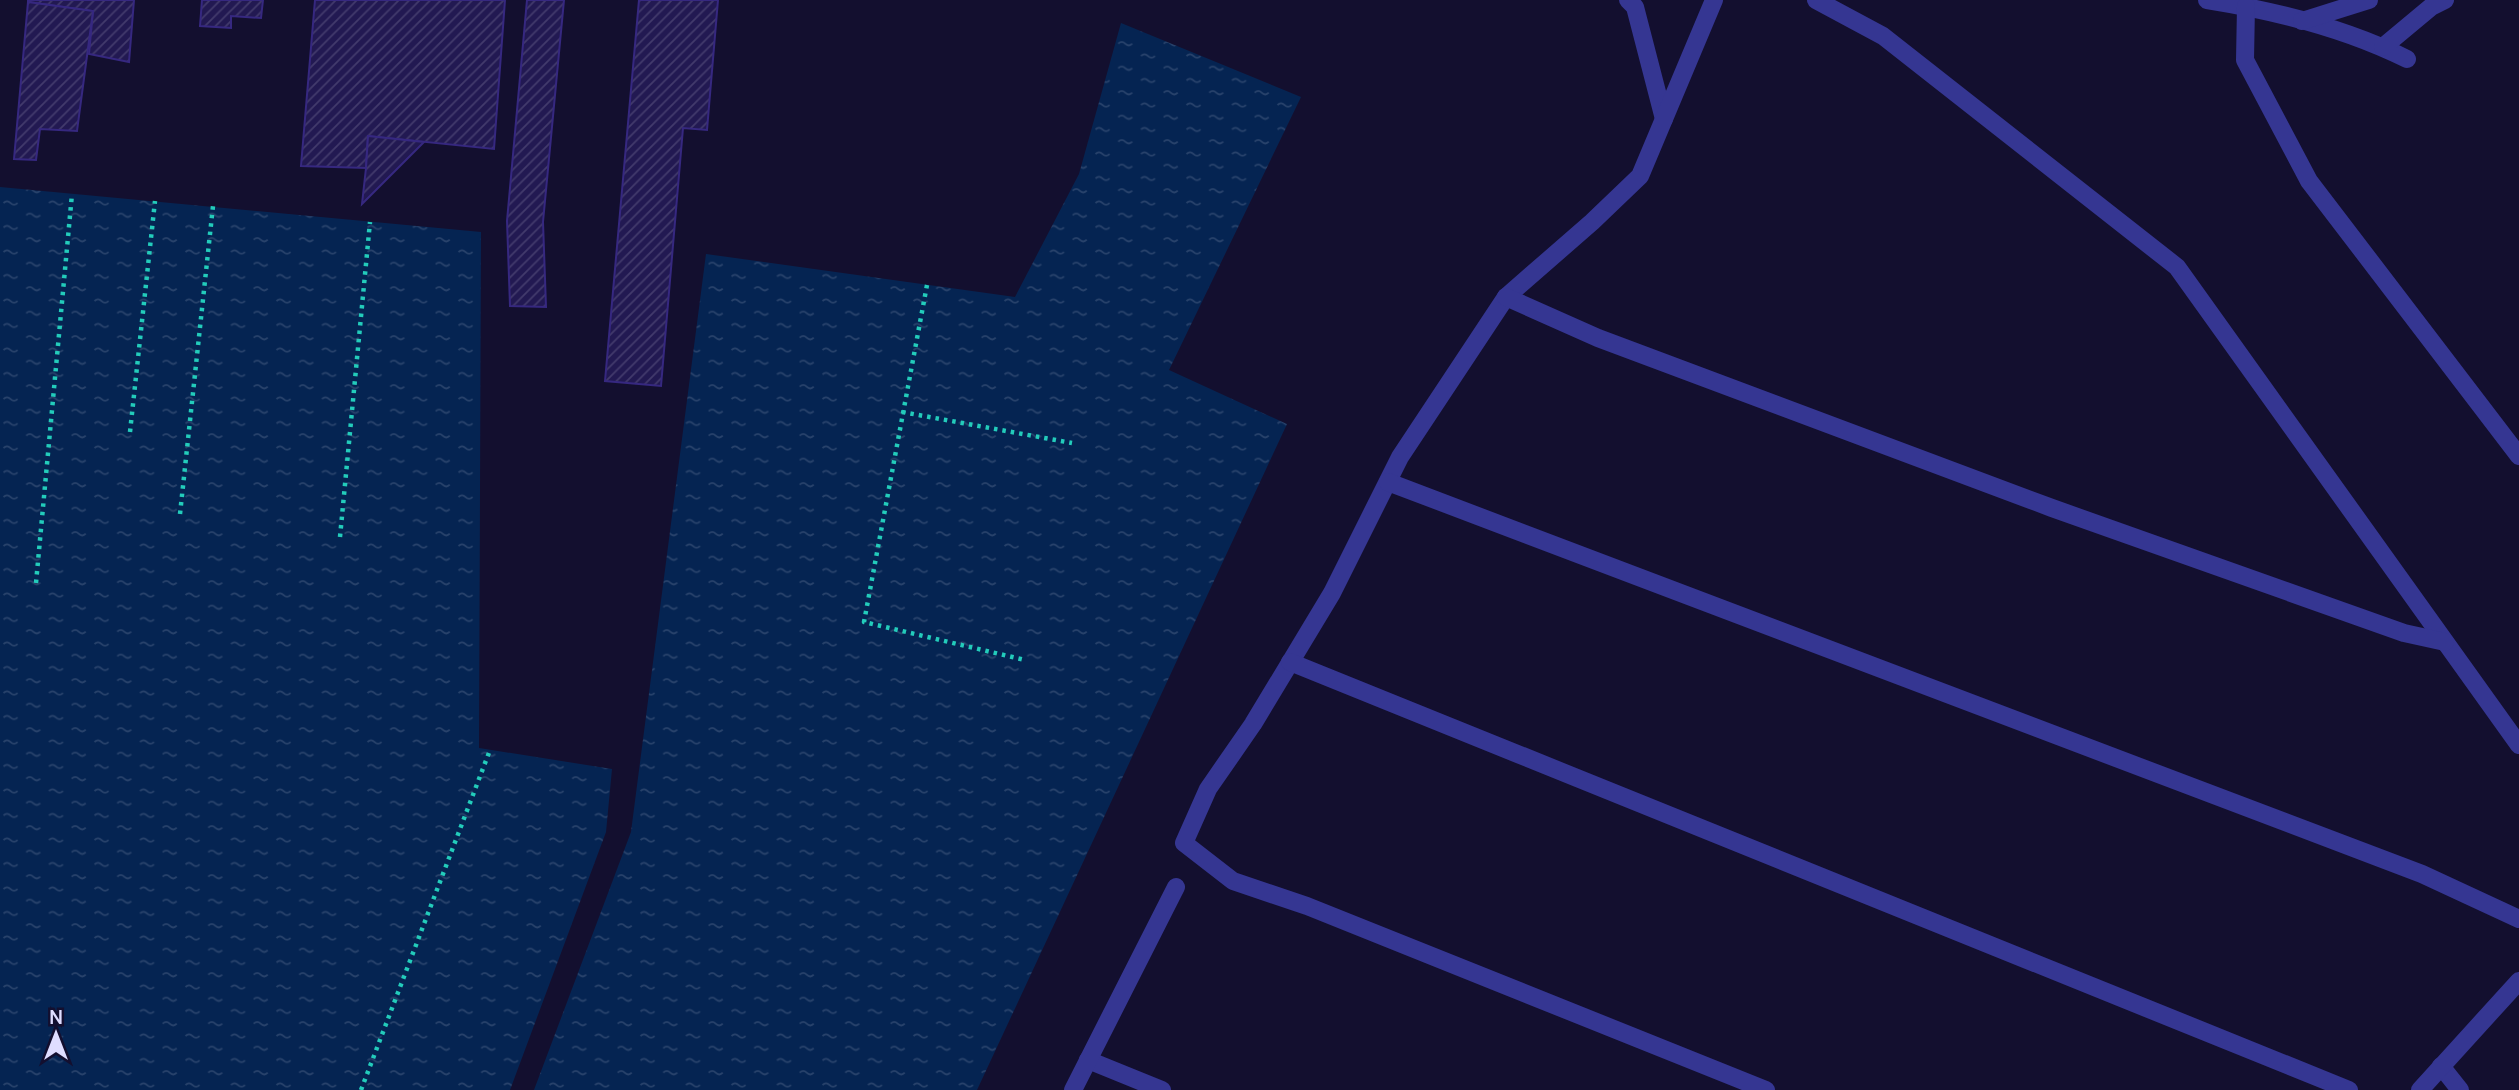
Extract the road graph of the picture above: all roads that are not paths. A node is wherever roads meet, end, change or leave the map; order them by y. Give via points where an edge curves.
1 (1628, 0) edge
2 (1714, 0) edge
3 (1816, 0) edge
4 (2207, 0) edge
5 (2369, 0) edge
6 (2445, 0) edge
7 (2246, 6) junction
8 (2302, 21) junction
9 (2383, 47) junction
10 (2407, 59) dead end
11 (1664, 119) junction
12 (1506, 297) junction
13 (2519, 456) edge
14 (1388, 482) junction
15 (2445, 642) junction
16 (1290, 662) junction
17 (2519, 745) edge
18 (1176, 887) dead end
19 (2519, 919) edge
20 (2519, 981) edge
21 (1088, 1060) junction
22 (2441, 1066) junction
23 (1073, 1090) edge
24 (1162, 1090) edge
25 (1766, 1090) edge
26 (2349, 1090) edge
27 (2420, 1090) edge
28 (2460, 1090) edge

1 - 11 lane via 1635,7
2 - 11 lane
3 - 15 lane via 1883,36 2177,267
4 - 7 lane
5 - 8 lane
6 - 9 lane
7 - 8 lane
7 - 13 lane via 2245,60 2309,181
8 - 9 lane
9 - 10 lane
11 - 12 lane via 1640,176
12 - 14 lane
12 - 15 lane via 1598,338 2039,503 2404,634
14 - 16 lane via 1332,593
14 - 19 lane via 2422,874
15 - 17 lane
16 - 25 lane via 1208,789 1184,843 1233,881 1307,906
16 - 26 lane
18 - 21 lane
20 - 22 lane
21 - 23 lane
21 - 24 lane
22 - 27 lane
22 - 28 lane

